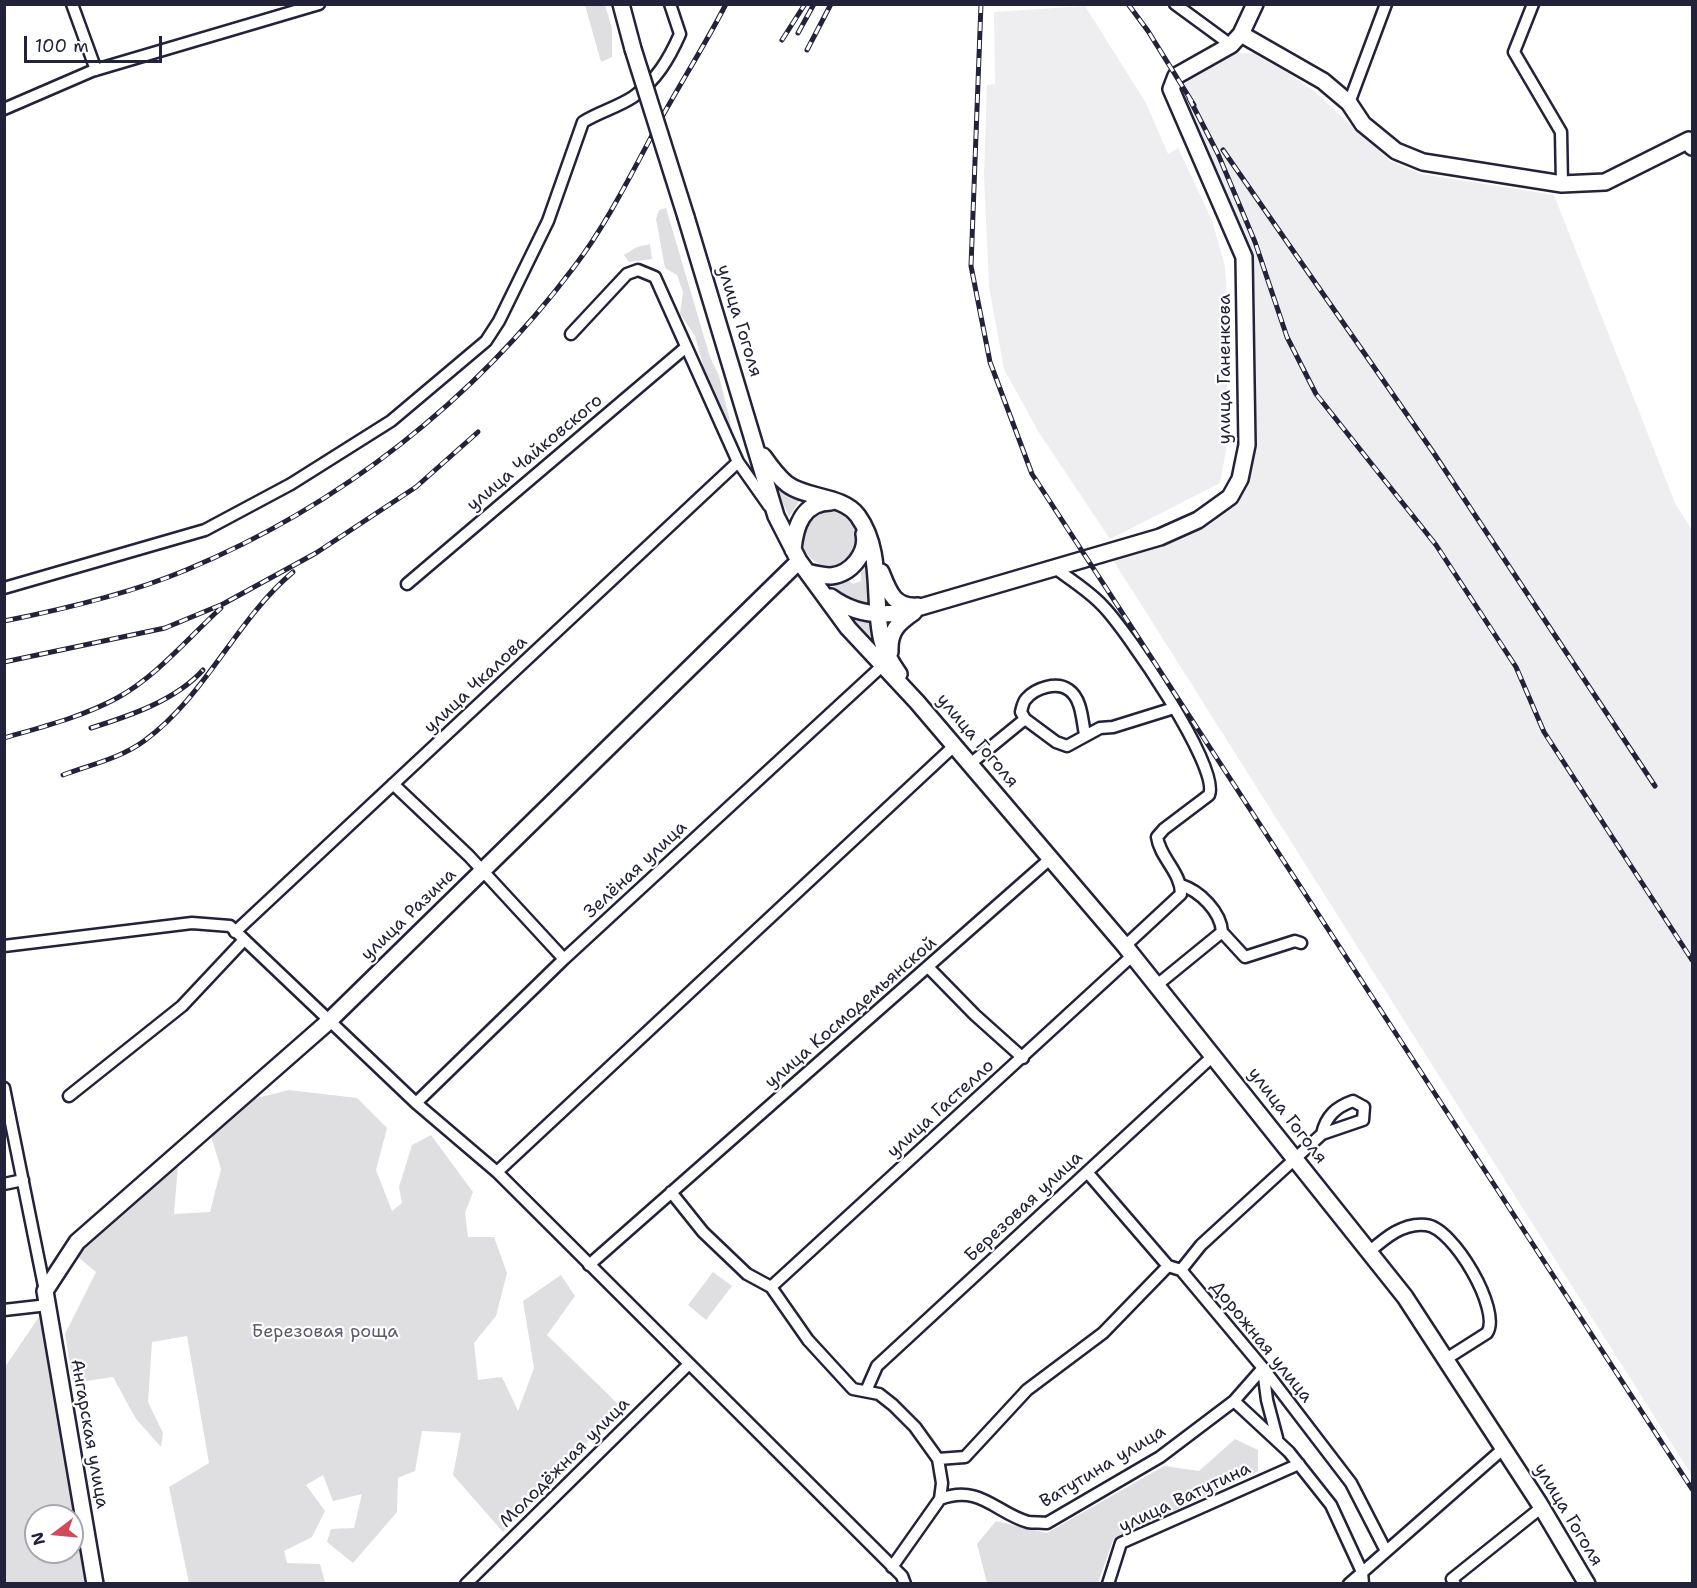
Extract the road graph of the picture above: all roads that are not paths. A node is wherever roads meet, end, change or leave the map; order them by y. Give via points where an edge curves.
1 (72, 4) edge
2 (319, 4) edge
3 (621, 4) edge
4 (670, 4) edge
5 (1175, 4) edge
6 (1256, 4) edge
7 (1386, 4) edge
8 (1533, 4) edge
9 (1236, 40) junction
10 (96, 70) junction
11 (1349, 103) junction
12 (4, 109) edge
13 (1691, 142) edge
14 (1562, 184) junction
15 (571, 334) dead end
16 (685, 348) junction
17 (754, 437) junction
18 (738, 462) junction
19 (840, 503) junction
20 (776, 516) junction
21 (859, 517) junction
22 (869, 538) junction
23 (800, 561) junction
24 (1055, 568) junction
25 (407, 584) dead end
26 (817, 585) junction
27 (4, 588) edge
28 (924, 605) junction
29 (879, 614) junction
30 (886, 664) junction
31 (1174, 708) junction
32 (1025, 719) junction
33 (1085, 734) junction
34 (954, 746) junction
35 (970, 764) junction
36 (393, 784) junction
37 (1051, 858) junction
38 (482, 871) junction
39 (1181, 885) junction
40 (1222, 932) junction
41 (239, 936) junction
42 (1301, 944) dead end
43 (4, 946) edge
44 (1129, 951) junction
45 (564, 959) junction
46 (929, 968) junction
47 (1157, 986) junction
48 (328, 1022) junction
49 (1214, 1055) junction
50 (1023, 1058) junction
51 (5, 1089) edge
52 (69, 1096) dead end
53 (416, 1103) junction
54 (1322, 1134) dead end
55 (1294, 1157) junction
56 (497, 1172) junction
57 (1087, 1172) junction
58 (23, 1180) junction
59 (4, 1184) edge
60 (671, 1192) junction
61 (1369, 1251) junction
62 (589, 1265) junction
63 (1168, 1266) junction
64 (1181, 1270) junction
65 (771, 1287) junction
66 (46, 1298) junction
67 (4, 1310) edge
68 (1446, 1359) junction
69 (688, 1365) junction
70 (1263, 1368) junction
71 (866, 1391) junction
72 (1234, 1401) junction
73 (1277, 1439) junction
74 (1504, 1448) junction
75 (938, 1459) junction
76 (1299, 1464) junction
77 (940, 1499) junction
78 (1542, 1507) junction
79 (1386, 1551) junction
80 (892, 1567) junction
81 (1363, 1578) edge
82 (95, 1584) edge
83 (466, 1584) edge
84 (905, 1584) edge
85 (1108, 1584) edge
86 (1349, 1584) edge
87 (1455, 1584) edge
88 (1587, 1584) edge

1 - 10 street
2 - 10 street
3 - 17 street, улица Гоголя, bridge
4 - 27 street via 680,34 672,54 654,79 632,98 583,122 548,221 486,341 391,421 291,484 205,530
5 - 9 street
6 - 9 street
7 - 11 street
8 - 14 street via 1514,52 1561,132
9 - 11 street via 1323,81
9 - 24 street, улица Ганенкова via 1176,76 1171,89 1244,257 1246,445 1240,479 1230,497 1198,520 1160,537
10 - 12 street
11 - 14 street via 1364,124 1395,151 1423,162
13 - 14 street via 1605,182
15 - 16 street via 610,290 627,274 638,270 655,277
16 - 18 street
16 - 25 street, улица Чайковского
17 - 19 street via 774,471 788,485
17 - 20 street
18 - 20 street
18 - 36 street, улица Чкалова
19 - 21 street
19 - 23 street via 814,506 796,525
20 - 23 street
21 - 22 street
21 - 23 street via 865,538 856,563 834,576
22 - 28 street via 891,596 908,607
22 - 29 street
23 - 26 street
23 - 38 street, улица Разина
24 - 28 street, улица Ганенкова
24 - 31 street via 1101,604 1124,631
26 - 29 street, улица Ганенкова via 846,607
26 - 30 street via 848,628
28 - 29 street, улица Ганенкова via 892,615
28 - 30 street via 896,625
29 - 30 street
30 - 34 street, улица Гоголя
30 - 45 street, Зелёная улица
31 - 33 street
31 - 39 street via 1209,774 1212,789 1157,837 1158,846
32 - 33 street via 1067,746
32 - 33 street via 1021,712 1026,699 1041,688 1056,685 1070,690 1080,707
32 - 35 street
34 - 35 street, улица Гоголя
34 - 56 street
35 - 37 street, улица Гоголя
36 - 38 street
36 - 41 street, улица Чкалова
37 - 44 street, улица Гоголя
37 - 46 street, улица Космодемьянской
38 - 45 street
38 - 48 street, улица Разина
39 - 40 street via 1192,889 1216,913
39 - 44 street, улица Гастелло via 1181,894
40 - 42 street via 1245,957 1295,941
40 - 47 street
41 - 43 street via 230,926 192,923
41 - 48 street
41 - 52 street, улица Чкалова via 182,1006
44 - 47 street, улица Гоголя
44 - 50 street, улица Гастелло
45 - 53 street, Зелёная улица
46 - 50 street
46 - 60 street, улица Космодемьянской
47 - 49 street, улица Гоголя
48 - 53 street
48 - 66 street, улица Разина via 76,1242
49 - 55 street, улица Гоголя
49 - 57 street, Березовая улица
50 - 65 street, улица Гастелло
51 - 58 street
53 - 56 street
54 - 55 street
55 - 61 street, улица Гоголя
55 - 64 street via 1201,1245
56 - 62 street
57 - 63 street
57 - 71 street, Березовая улица via 877,1366
58 - 59 street
58 - 66 street
60 - 62 street, улица Космодемьянской
60 - 65 street via 703,1232 747,1274
61 - 68 street, улица Гоголя
61 - 68 street via 1393,1231 1425,1224 1442,1231 1461,1254 1490,1313 1491,1327
62 - 69 street
63 - 64 street
63 - 75 street via 1103,1333 1026,1390 965,1457
64 - 70 street, Дорожная улица
65 - 71 street via 808,1340 853,1389
66 - 67 street
66 - 82 street, Ангарская улица
68 - 74 street, улица Гоголя
69 - 80 street
69 - 83 street, Молодёжная улица
70 - 72 street, Ватутина улица
70 - 73 street via 1266,1400
70 - 79 street, Дорожная улица via 1351,1483
71 - 75 street via 879,1394 893,1405
72 - 73 street
72 - 77 street, Ватутина улица via 1160,1457 1047,1523 1029,1522 974,1497
73 - 76 street
74 - 78 street, улица Гоголя
74 - 79 street
75 - 77 street
76 - 81 street via 1331,1505
76 - 85 street, улица Ватутина via 1120,1544
77 - 80 street
78 - 87 street via 1452,1580
78 - 88 street, улица Гоголя
79 - 81 street
80 - 84 street
81 - 86 street

